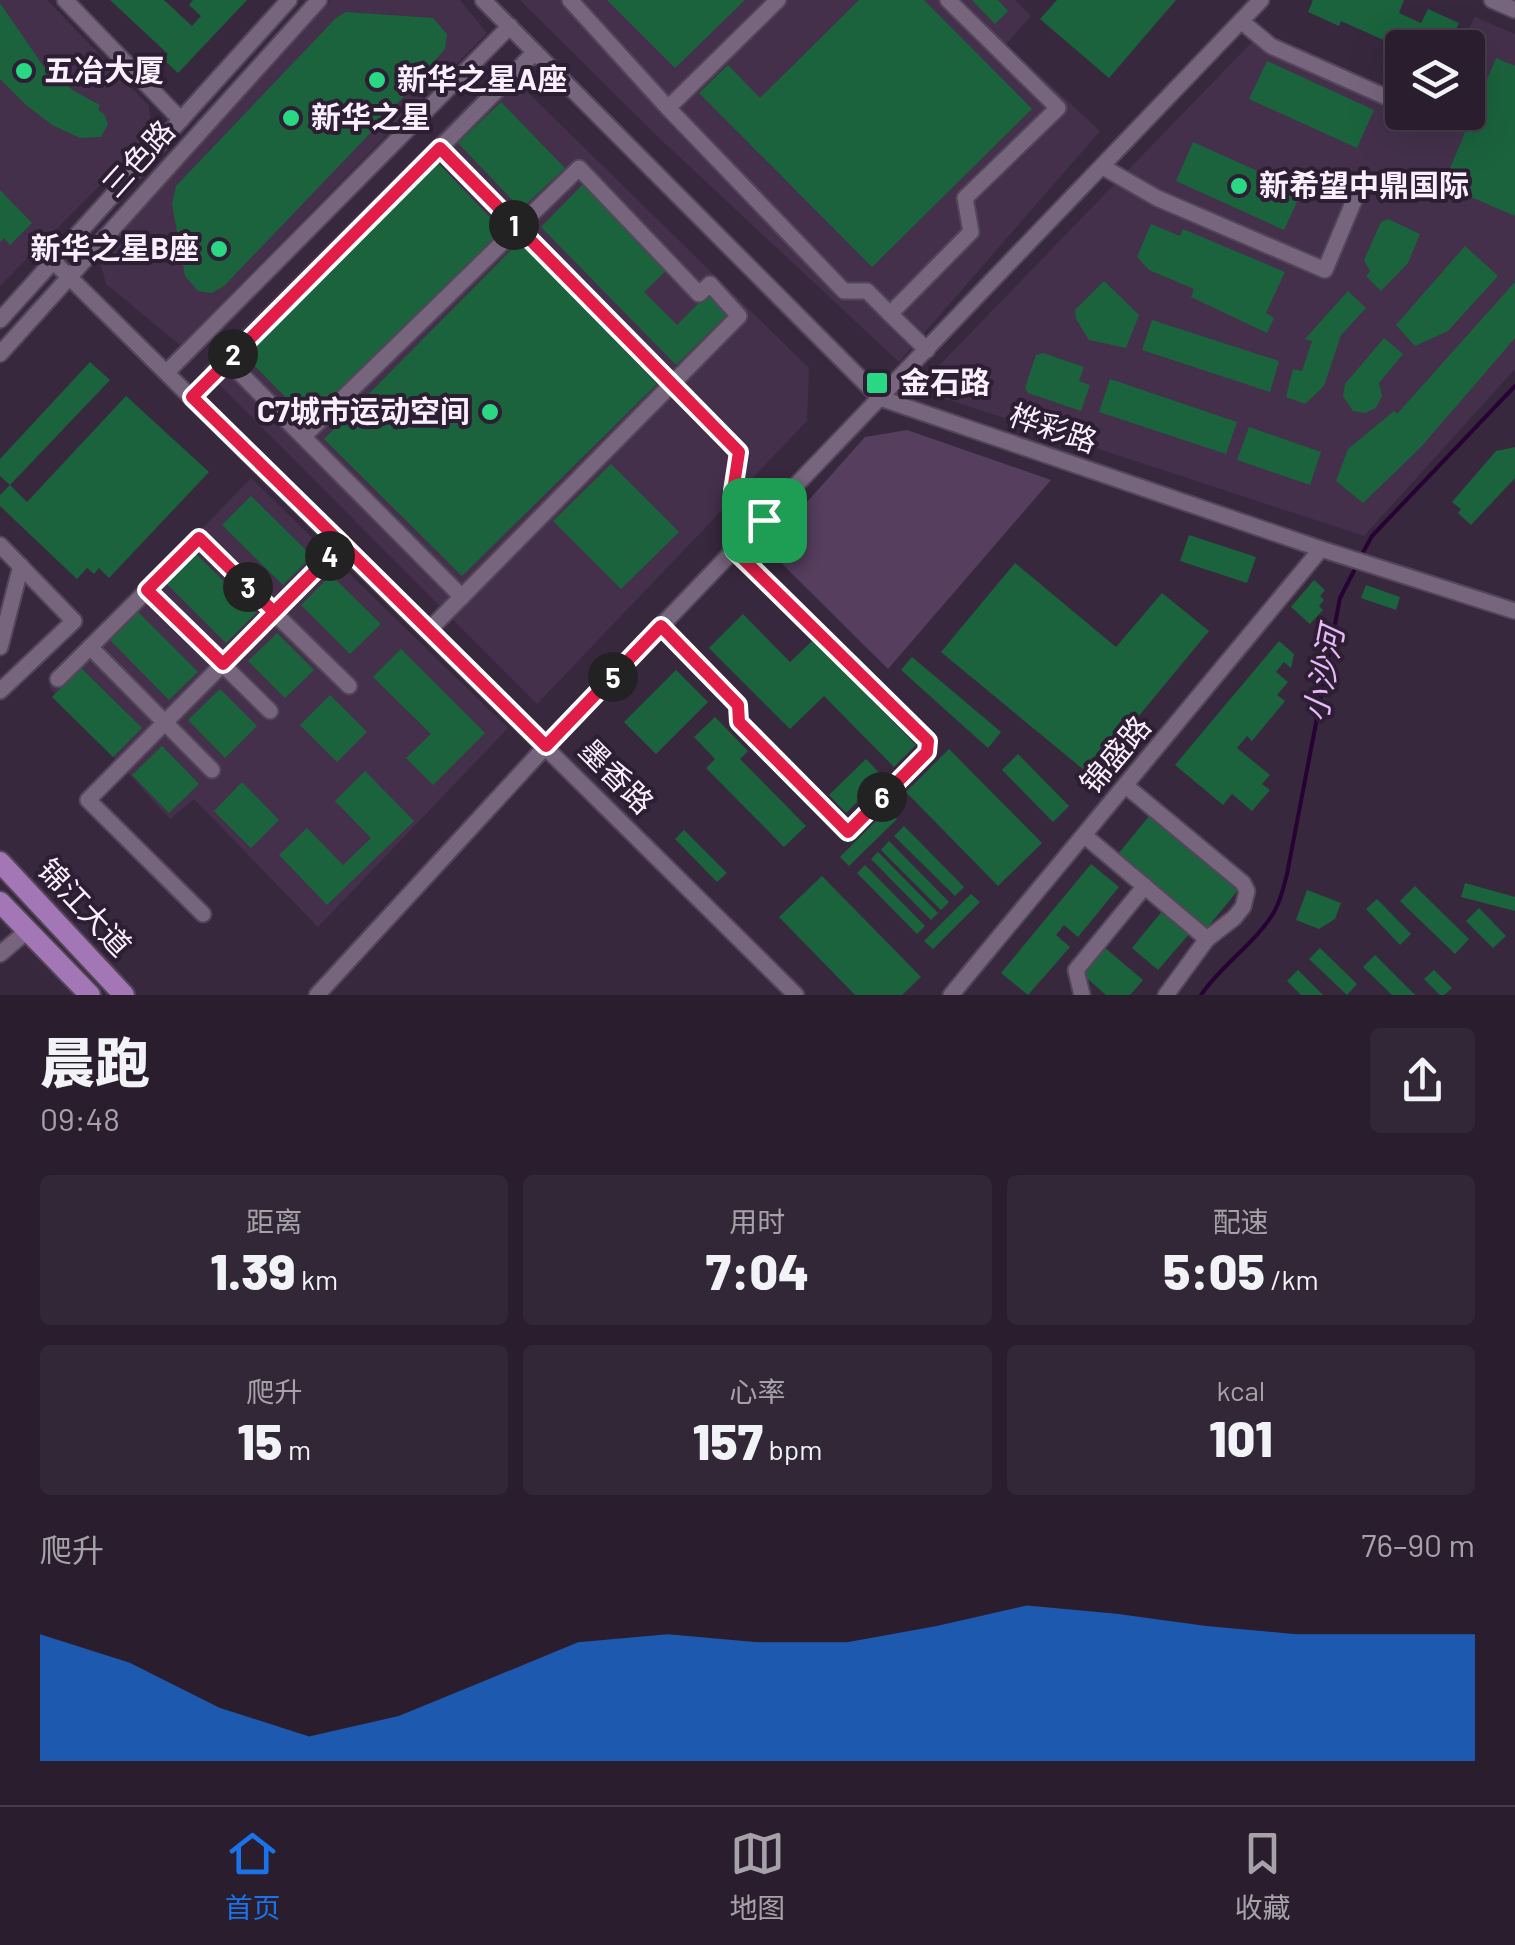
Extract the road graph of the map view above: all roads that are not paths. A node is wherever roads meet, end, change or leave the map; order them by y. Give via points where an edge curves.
1 (65, 0) edge
2 (288, 0) edge
3 (319, 0) edge
4 (484, 0) edge
5 (570, 0) edge
6 (778, 0) edge
7 (948, 0) edge
8 (1260, 0) edge
9 (1492, 0) edge
10 (1515, 10) edge
11 (1241, 21) junction
12 (510, 26) junction
13 (535, 52) junction
14 (1385, 96) edge
15 (668, 108) junction
16 (180, 120) junction
17 (440, 148) junction
18 (1103, 167) junction
19 (1361, 184) dead end
20 (516, 227) junction
21 (54, 262) junction
22 (70, 278) junction
23 (890, 314) junction
24 (0, 320) edge
25 (926, 350) junction
26 (0, 354) edge
27 (228, 360) junction
28 (168, 372) junction
29 (670, 382) junction
30 (192, 397) junction
31 (880, 398) junction
32 (304, 436) junction
33 (764, 520) junction
34 (342, 544) junction
35 (0, 545) edge
36 (1321, 549) junction
37 (734, 550) junction
38 (20, 566) junction
39 (147, 590) junction
40 (462, 597) junction
41 (1515, 611) edge
42 (274, 612) junction
43 (661, 626) junction
44 (429, 630) junction
45 (0, 647) edge
46 (90, 647) junction
47 (223, 664) junction
48 (58, 678) dead end
49 (350, 686) dead end
50 (0, 691) edge
51 (270, 711) dead end
52 (165, 722) junction
53 (546, 746) junction
54 (212, 770) dead end
55 (1126, 786) junction
56 (1085, 836) junction
57 (0, 862) edge
58 (1145, 886) junction
59 (0, 902) edge
60 (202, 914) dead end
61 (28, 931) junction
62 (1207, 939) junction
63 (0, 954) edge
64 (90, 995) edge
65 (124, 995) edge
66 (317, 995) edge
67 (796, 995) edge
68 (952, 995) edge
69 (1082, 995) edge
70 (1166, 995) edge

1 - 16 street
2 - 16 street, 三色路
3 - 22 street, 三色路
4 - 12 street, 桦彩路
5 - 15 street
6 - 15 street
7 - 23 street via 1058,108 965,198 971,232
8 - 11 street
9 - 10 street
11 - 14 street via 1271,46
11 - 18 street
12 - 13 street, 桦彩路
12 - 28 street
13 - 17 street
13 - 31 street, 桦彩路
15 - 23 street via 844,292 867,291
16 - 21 street, 三色路
17 - 20 street
17 - 27 street
18 - 19 street via 1157,198 1325,270
18 - 25 street
20 - 29 street
20 - 29 street via 579,168 699,294 710,284 740,316
20 - 32 street
21 - 22 street, 墨香路
21 - 24 street, 三色路
22 - 26 street, 三色路
22 - 28 street, 墨香路
23 - 25 street
25 - 31 street
27 - 30 street
27 - 32 street
28 - 30 street, 墨香路
29 - 33 street via 739,452 733,491
29 - 40 street
30 - 34 street, 墨香路
31 - 33 street
31 - 36 street, 桦彩路
32 - 40 street
33 - 37 street
34 - 42 street
34 - 44 street, 墨香路
35 - 38 street
36 - 41 street, 桦彩路
36 - 55 street, 锦盛路
37 - 43 street
37 - 43 street via 928,741 927,752 848,832 739,722 738,705
38 - 45 street
38 - 50 street via 74,621
39 - 42 street via 199,538
39 - 46 street
39 - 47 street
40 - 44 street
42 - 47 street
42 - 49 street
43 - 53 street
44 - 53 street, 墨香路
46 - 48 street
46 - 52 street
47 - 51 street
47 - 52 street
52 - 54 street
52 - 60 street via 88,800
53 - 66 street
53 - 67 street, 墨香路
55 - 56 street, 锦盛路
55 - 62 street via 1243,883 1242,907
56 - 58 street
56 - 68 street, 锦盛路
57 - 65 main road, 锦江大道
58 - 62 street
58 - 69 street via 1076,970
59 - 61 main road, 锦江大道
61 - 63 street
61 - 64 main road, 锦江大道
62 - 70 street

